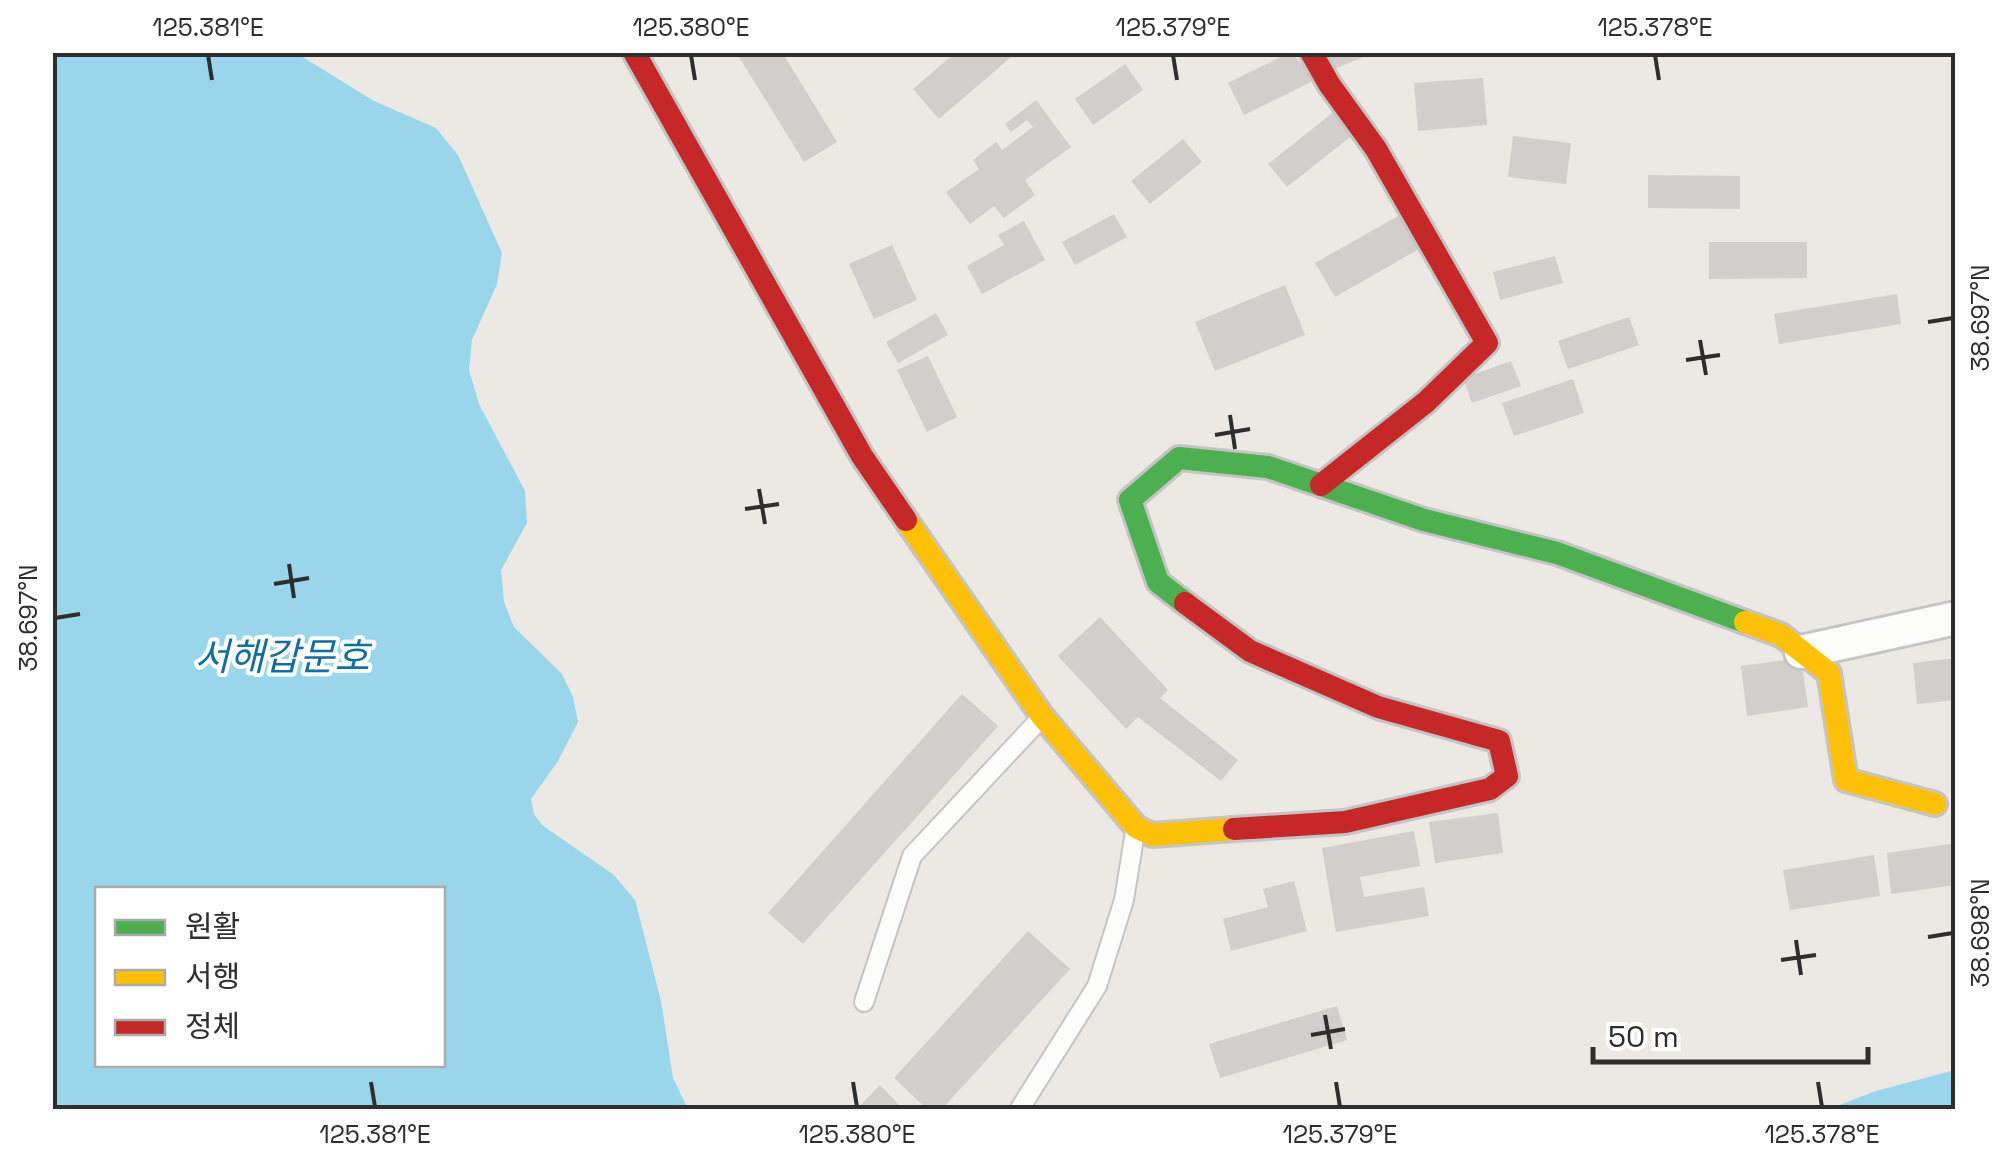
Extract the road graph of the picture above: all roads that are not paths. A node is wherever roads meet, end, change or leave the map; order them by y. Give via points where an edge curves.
1 (634, 52) edge
2 (1311, 52) edge
3 (1321, 485) junction
4 (1956, 618) edge
5 (1801, 652) junction
6 (1042, 716) junction
7 (1936, 804) dead end
8 (1136, 827) junction
9 (864, 1002) dead end
10 (1019, 1110) edge

1 - 6 street via 862,456
2 - 3 street via 1376,149 1487,343 1426,402
3 - 5 street via 1424,520 1557,553 1780,636
3 - 8 street via 1268,467 1178,458 1130,500 1158,582 1250,651 1378,707 1499,741 1507,776 1490,788 1345,822 1152,835
4 - 5 street
5 - 7 street via 1829,673 1846,780
6 - 8 street
6 - 9 lane via 912,856
8 - 10 lane via 1124,900 1097,986

